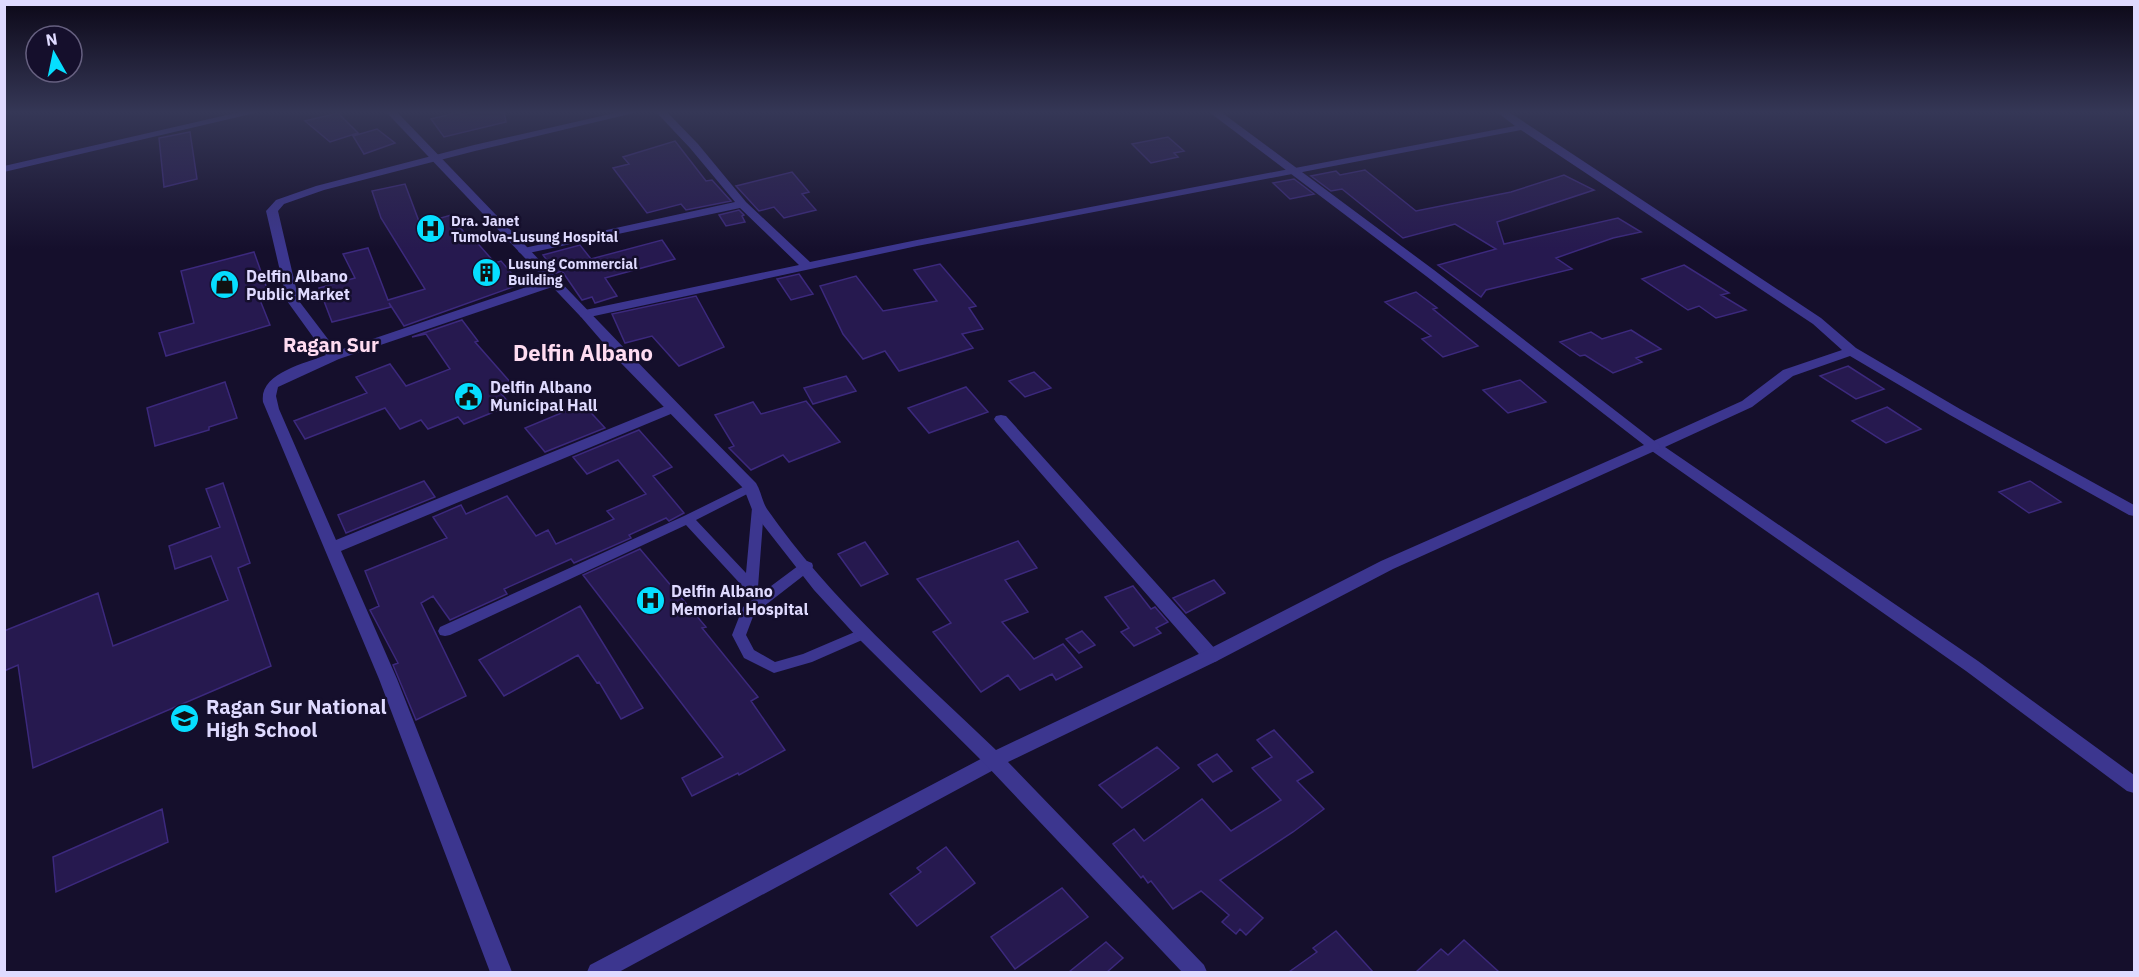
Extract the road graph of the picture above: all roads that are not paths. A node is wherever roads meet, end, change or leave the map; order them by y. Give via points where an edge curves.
1 (54, 158) edge
2 (435, 158) joint
3 (704, 158) edge
4 (1274, 158) edge
5 (1366, 158) edge
6 (1569, 158) edge
7 (4, 169) edge
8 (1292, 172) junction
9 (742, 204) junction
10 (524, 251) junction
11 (807, 266) junction
12 (554, 282) junction
13 (585, 314) junction
14 (1851, 351) junction
15 (334, 356) junction
16 (673, 408) junction
17 (1001, 419) dead end
18 (1654, 446) junction
19 (752, 487) junction
20 (758, 508) junction
21 (2134, 511) edge
22 (688, 519) junction
23 (333, 548) junction
24 (807, 566) junction
25 (445, 631) dead end
26 (864, 633) junction
27 (1211, 656) junction
28 (994, 760) junction
29 (2134, 785) edge
30 (501, 972) edge
31 (598, 972) edge
32 (1196, 972) edge

1 - 7 street
2 - 10 street
2 - 15 street via 287,199 272,211 293,301
3 - 9 street
4 - 8 street
5 - 8 street
6 - 14 street via 1817,321
8 - 11 street via 1028,220
8 - 18 street
9 - 10 street
9 - 11 street
10 - 12 street
11 - 13 street
12 - 13 street
12 - 15 street
13 - 16 street
14 - 18 street via 1788,373 1747,404
14 - 21 street
15 - 23 street via 276,381 268,394
16 - 19 street
16 - 23 street
17 - 27 street
18 - 27 street via 1387,565
18 - 29 street via 1972,666
19 - 20 street
19 - 22 lane
20 - 22 lane via 751,587
20 - 24 street
22 - 25 lane
23 - 30 street
24 - 26 street via 820,586
24 - 26 lane via 748,611 739,635 749,654 774,668
26 - 28 street
27 - 28 street
28 - 31 street
28 - 32 street

